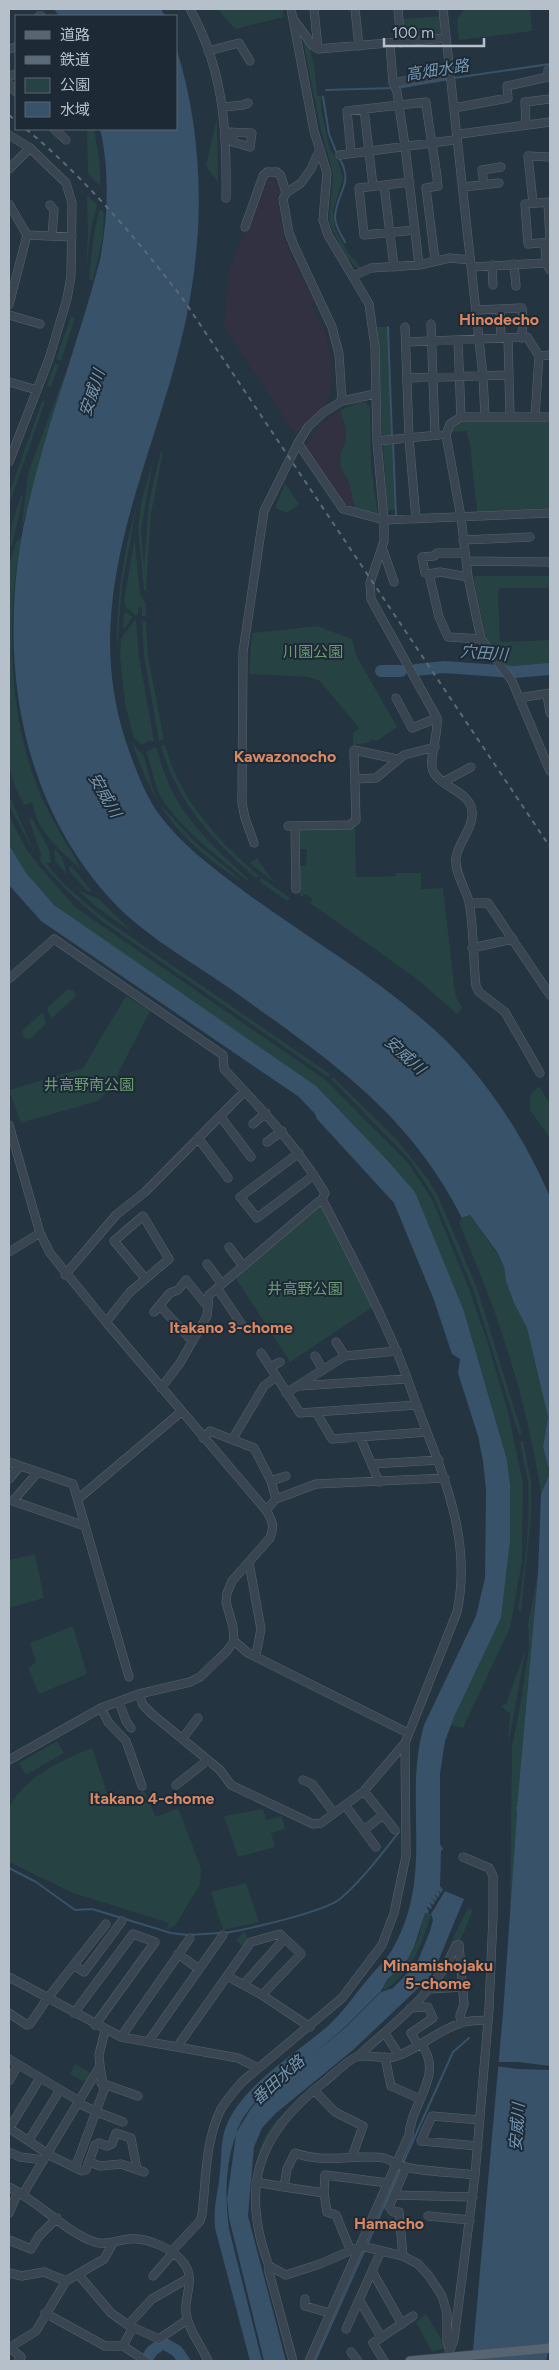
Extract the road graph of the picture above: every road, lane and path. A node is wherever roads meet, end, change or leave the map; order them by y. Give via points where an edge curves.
1 (190, 9) edge
2 (291, 9) edge
3 (314, 9) edge
4 (355, 9) edge
5 (398, 9) edge
6 (443, 9) edge
7 (293, 19) junction
8 (446, 38) junction
9 (401, 43) junction
10 (390, 44) junction
11 (359, 46) junction
12 (318, 49) junction
13 (208, 51) junction
14 (250, 61) dead end
15 (550, 70) edge
16 (451, 77) junction
17 (394, 87) junction
18 (550, 99) edge
19 (248, 102) dead end
20 (399, 104) junction
21 (224, 108) junction
22 (454, 108) junction
23 (364, 109) junction
24 (550, 122) edge
25 (526, 125) junction
26 (55, 130) edge
27 (9, 135) edge
28 (457, 137) junction
29 (66, 140) dead end
30 (432, 143) junction
31 (405, 146) junction
32 (30, 148) junction
33 (320, 149) junction
34 (368, 150) junction
35 (351, 152) junction
36 (340, 155) dead end
37 (550, 157) edge
38 (501, 167) dead end
39 (9, 169) edge
40 (410, 182) junction
41 (499, 183) dead end
42 (384, 185) junction
43 (484, 185) junction
44 (372, 186) junction
45 (463, 187) junction
46 (286, 193) junction
47 (226, 198) dead end
48 (533, 203) junction
49 (549, 203) edge
50 (9, 204) edge
51 (50, 205) dead end
52 (245, 227) dead end
53 (415, 230) junction
54 (390, 232) junction
55 (27, 235) junction
56 (52, 236) junction
57 (72, 238) junction
58 (549, 241) edge
59 (434, 260) junction
60 (470, 263) junction
61 (514, 264) junction
62 (419, 265) junction
63 (492, 266) junction
64 (548, 266) edge
65 (394, 267) junction
66 (353, 276) junction
67 (493, 284) dead end
68 (516, 286) dead end
69 (9, 305) edge
70 (500, 309) junction
71 (476, 310) junction
72 (9, 315) edge
73 (40, 324) dead end
74 (431, 324) dead end
75 (405, 327) dead end
76 (505, 338) junction
77 (521, 338) junction
78 (479, 339) junction
79 (458, 340) junction
80 (432, 341) junction
81 (406, 342) junction
82 (539, 356) junction
83 (550, 356) edge
84 (483, 376) junction
85 (509, 376) junction
86 (433, 377) junction
87 (459, 377) junction
88 (407, 378) junction
89 (9, 382) edge
90 (37, 390) junction
91 (375, 394) junction
92 (342, 401) junction
93 (510, 416) junction
94 (535, 416) junction
95 (461, 417) junction
96 (485, 417) junction
97 (550, 418) edge
98 (435, 435) junction
99 (446, 435) junction
100 (409, 438) junction
101 (377, 441) junction
102 (298, 443) junction
103 (9, 462) edge
104 (550, 513) edge
105 (460, 517) junction
106 (416, 519) junction
107 (384, 520) junction
108 (530, 537) dead end
109 (463, 540) junction
110 (383, 550) junction
111 (465, 557) junction
112 (550, 562) edge
113 (429, 574) junction
114 (468, 577) junction
115 (394, 582) dead end
116 (481, 639) junction
117 (548, 694) edge
118 (396, 698) dead end
119 (519, 698) junction
120 (550, 713) edge
121 (437, 718) junction
122 (435, 747) junction
123 (548, 758) edge
124 (397, 759) junction
125 (472, 767) dead end
126 (550, 771) edge
127 (355, 779) junction
128 (443, 782) junction
129 (254, 843) dead end
130 (296, 889) dead end
131 (469, 903) junction
132 (513, 939) junction
133 (472, 948) junction
134 (9, 980) edge
135 (550, 995) edge
136 (540, 1073) dead end
137 (244, 1092) junction
138 (266, 1113) junction
139 (220, 1116) junction
140 (253, 1124) dead end
141 (9, 1125) edge
142 (282, 1131) junction
143 (198, 1138) junction
144 (267, 1142) dead end
145 (299, 1153) junction
146 (251, 1158) dead end
147 (314, 1175) junction
148 (228, 1178) dead end
149 (322, 1199) junction
150 (40, 1233) junction
151 (229, 1247) dead end
152 (9, 1252) edge
153 (207, 1264) dead end
154 (243, 1266) junction
155 (66, 1274) junction
156 (145, 1278) junction
157 (219, 1286) junction
158 (208, 1307) junction
159 (106, 1322) junction
160 (242, 1325) dead end
161 (192, 1341) junction
162 (336, 1342) dead end
163 (397, 1351) junction
164 (261, 1353) dead end
165 (315, 1356) dead end
166 (345, 1356) junction
167 (280, 1362) dead end
168 (270, 1367) junction
169 (324, 1370) junction
170 (276, 1377) junction
171 (406, 1378) junction
172 (297, 1386) junction
173 (161, 1388) junction
174 (286, 1393) junction
175 (417, 1405) junction
176 (181, 1412) junction
177 (316, 1412) junction
178 (427, 1432) junction
179 (360, 1437) junction
180 (203, 1438) junction
181 (232, 1440) junction
182 (439, 1460) junction
183 (9, 1462) edge
184 (372, 1464) junction
185 (20, 1466) junction
186 (38, 1472) junction
187 (286, 1476) dead end
188 (9, 1478) edge
189 (445, 1478) junction
190 (271, 1481) junction
191 (379, 1482) junction
192 (78, 1499) junction
193 (276, 1499) junction
194 (266, 1510) junction
195 (85, 1526) junction
196 (249, 1563) junction
197 (234, 1641) junction
198 (256, 1655) junction
199 (129, 1677) dead end
200 (139, 1694) junction
201 (119, 1702) junction
202 (101, 1708) junction
203 (198, 1718) dead end
204 (132, 1728) dead end
205 (408, 1734) junction
206 (182, 1739) junction
207 (405, 1743) junction
208 (9, 1760) edge
209 (208, 1760) junction
210 (304, 1780) dead end
211 (176, 1785) dead end
212 (142, 1786) dead end
213 (364, 1791) junction
214 (345, 1805) junction
215 (334, 1813) junction
216 (383, 1815) junction
217 (364, 1830) junction
218 (395, 1830) dead end
219 (376, 1846) dead end
220 (463, 1858) dead end
221 (122, 1920) dead end
222 (106, 1924) dead end
223 (223, 1935) dead end
224 (190, 1938) dead end
225 (284, 1939) junction
226 (178, 1954) junction
227 (74, 1965) junction
228 (199, 1969) junction
229 (227, 1976) junction
230 (9, 1977) edge
231 (243, 1985) junction
232 (463, 1987) junction
233 (429, 1989) junction
234 (262, 1995) junction
235 (47, 1998) junction
236 (410, 2008) junction
237 (9, 2013) edge
238 (74, 2013) junction
239 (488, 2020) junction
240 (461, 2023) junction
241 (95, 2025) junction
242 (310, 2026) junction
243 (105, 2030) junction
244 (386, 2036) dead end
245 (121, 2037) junction
246 (148, 2042) junction
247 (420, 2045) junction
248 (177, 2047) junction
249 (399, 2055) junction
250 (357, 2056) junction
251 (385, 2057) junction
252 (9, 2059) edge
253 (18, 2065) junction
254 (100, 2066) junction
255 (258, 2068) junction
256 (40, 2078) junction
257 (92, 2079) junction
258 (9, 2081) edge
259 (104, 2084) junction
260 (60, 2090) junction
261 (314, 2090) junction
262 (138, 2096) dead end
263 (420, 2099) junction
264 (79, 2102) junction
265 (97, 2112) junction
266 (480, 2120) junction
267 (123, 2122) dead end
268 (9, 2128) edge
269 (29, 2140) junction
270 (478, 2146) junction
271 (9, 2152) edge
272 (46, 2156) junction
273 (352, 2157) junction
274 (89, 2162) junction
275 (402, 2165) junction
276 (76, 2168) junction
277 (475, 2175) junction
278 (256, 2182) junction
279 (388, 2183) junction
280 (9, 2187) edge
281 (284, 2187) junction
282 (21, 2193) junction
283 (324, 2193) junction
284 (394, 2195) junction
285 (473, 2197) junction
286 (9, 2213) edge
287 (428, 2216) dead end
288 (57, 2218) junction
289 (470, 2220) junction
290 (9, 2235) edge
291 (9, 2241) edge
292 (113, 2243) junction
293 (364, 2246) junction
294 (350, 2249) junction
295 (382, 2251) junction
296 (172, 2252) junction
297 (403, 2256) junction
298 (269, 2266) junction
299 (372, 2271) junction
300 (9, 2273) edge
301 (78, 2274) junction
302 (153, 2276) dead end
303 (189, 2278) junction
304 (66, 2281) junction
305 (305, 2299) dead end
306 (360, 2300) junction
307 (45, 2313) junction
308 (330, 2313) junction
309 (413, 2316) dead end
310 (187, 2320) junction
311 (402, 2324) junction
312 (130, 2326) junction
313 (346, 2329) dead end
314 (381, 2337) junction
315 (123, 2346) junction
316 (9, 2348) edge
317 (550, 2348) edge
318 (351, 2352) dead end
319 (451, 2356) edge
320 (144, 2360) edge
321 (18, 2361) edge
322 (208, 2361) edge
323 (293, 2361) edge
324 (309, 2361) edge
325 (358, 2361) edge
326 (384, 2361) edge
327 (410, 2361) edge

1 - 13 street
2 - 7 street
3 - 12 street
4 - 11 street
5 - 9 street
6 - 8 street
7 - 12 street
7 - 33 street
8 - 9 street
8 - 16 street
9 - 10 street
10 - 11 street
10 - 17 street
11 - 12 street
13 - 14 street via 239,43
13 - 21 street
15 - 22 street via 548,77 507,86 508,98
16 - 17 street
16 - 22 street
17 - 20 street
18 - 25 street via 525,102
19 - 21 street
20 - 23 street
20 - 30 street via 426,102
20 - 31 street
21 - 47 street via 229,133
22 - 28 street
23 - 34 street
23 - 35 street via 347,111
24 - 25 street
25 - 28 street
26 - 29 street
27 - 32 street
28 - 30 street
28 - 45 street
30 - 31 street
30 - 59 street via 438,186 426,188
31 - 34 street
31 - 40 street
32 - 39 street
32 - 57 street via 66,183 72,203
33 - 46 street via 301,183
33 - 66 street via 327,173 323,220 328,235
34 - 35 street
34 - 44 street
35 - 36 street
37 - 48 street via 528,156
38 - 43 street via 482,170
40 - 42 street
40 - 53 street
41 - 43 street
42 - 44 street
42 - 54 street
43 - 45 street
44 - 54 street via 359,188 364,235
45 - 60 street
46 - 52 street via 277,172 272,170 260,175
46 - 92 street via 283,199 289,233 332,327 339,354
48 - 49 street
48 - 58 street via 526,204 528,244
49 - 58 street
50 - 55 street
51 - 56 street via 54,210
53 - 54 street
53 - 62 street
54 - 65 street
55 - 56 street
55 - 69 street
56 - 57 street
57 - 90 street via 67,299
58 - 64 street
59 - 60 street
59 - 62 street
60 - 63 street
60 - 71 street
61 - 63 street
61 - 64 street
61 - 68 street
62 - 65 street
63 - 67 street
65 - 66 street via 371,268
66 - 91 street via 369,304 375,347
70 - 71 street
70 - 76 street
70 - 77 street via 522,308 524,325
71 - 78 street
72 - 73 street
74 - 80 street
75 - 81 street
76 - 77 street
76 - 78 street
76 - 85 street
77 - 82 street via 528,337
78 - 79 street
78 - 84 street
79 - 80 street
79 - 87 street
80 - 81 street
80 - 86 street
81 - 88 street
82 - 83 street
82 - 94 street
84 - 85 street
84 - 87 street
84 - 96 street
85 - 93 street
86 - 87 street
86 - 88 street
86 - 98 street
87 - 95 street
88 - 100 street
89 - 90 street
90 - 103 street
91 - 92 street
91 - 101 street
92 - 102 street via 308,426
93 - 94 street
93 - 96 street
94 - 97 street
95 - 96 street
95 - 99 street via 450,424
98 - 99 street
98 - 100 street
99 - 105 street
100 - 101 street
100 - 106 street
101 - 107 street
102 - 107 street via 343,509
102 - 129 street via 264,511 243,652 242,803
104 - 105 street
105 - 106 street
105 - 109 street
106 - 107 street
107 - 110 street
108 - 109 street
109 - 111 street
110 - 115 street
110 - 121 street via 370,583 371,599
111 - 112 street
111 - 113 street via 437,553 422,557 425,573
111 - 114 street
113 - 114 street via 440,572
113 - 116 street via 439,617 448,637
114 - 116 street
116 - 119 street via 508,675
117 - 119 street
117 - 120 street
118 - 121 street via 412,728
119 - 123 street
121 - 122 street
122 - 124 street via 417,750
122 - 128 street via 432,767
123 - 126 street
124 - 127 street via 376,778
124 - 127 street via 354,750
125 - 128 street
127 - 130 street via 356,820 350,825 292,826
128 - 131 street via 471,806 471,820 456,861
131 - 132 street via 488,903
131 - 133 street
132 - 133 street
132 - 135 street
133 - 136 street via 478,990 506,1012
134 - 137 street via 54,939 223,1055 224,1069
137 - 138 street
137 - 139 street
138 - 140 street
138 - 142 street
139 - 143 street
139 - 146 street
141 - 150 street
142 - 144 street
142 - 145 street
143 - 148 street
143 - 155 street via 145,1192 116,1215
145 - 147 street
145 - 147 street via 240,1197 257,1218
147 - 149 street via 324,1193
149 - 154 street
149 - 163 street
150 - 152 street
150 - 155 street
151 - 154 street
153 - 157 street
154 - 157 street
155 - 159 street
156 - 156 street via 169,1259 143,1216 114,1241
156 - 159 street
157 - 158 street via 209,1295
157 - 160 street
158 - 161 street via 207,1316
158 - 161 street via 186,1280 157,1309
159 - 173 street
161 - 173 street via 180,1364
162 - 166 street
163 - 166 street
163 - 171 street
164 - 168 street
165 - 169 street
166 - 169 street
167 - 168 street
168 - 170 street
169 - 172 street
170 - 174 street
170 - 181 street via 264,1386
171 - 172 street
171 - 175 street
172 - 174 street
173 - 176 street
174 - 177 street via 300,1413
175 - 177 street
175 - 178 street
176 - 180 street
176 - 192 street
177 - 179 street via 332,1439
178 - 179 street
178 - 182 street
179 - 184 street
180 - 181 street via 210,1431
180 - 194 street
181 - 190 street via 254,1448
182 - 184 street
182 - 189 street
183 - 185 street
184 - 191 street
185 - 186 street
185 - 188 street
186 - 192 street via 73,1484
186 - 195 street via 12,1501
187 - 190 street
189 - 191 street
189 - 205 street via 456,1514 462,1551 462,1592
190 - 193 street
191 - 193 street via 316,1484
192 - 195 street
193 - 194 street
194 - 196 street via 274,1530
195 - 199 street
196 - 197 street via 232,1581 227,1593
196 - 198 street via 261,1629
197 - 198 street via 248,1653
197 - 200 street via 200,1677
198 - 205 street
200 - 201 street
200 - 206 street via 148,1710
201 - 202 street
201 - 204 street
202 - 208 street
202 - 212 street via 108,1722 126,1741
203 - 206 street
205 - 207 street
206 - 209 street
207 - 213 street
207 - 242 street via 406,1856 394,1913 382,1945 342,1998
209 - 211 street
209 - 215 street via 232,1785 313,1824 321,1823
210 - 215 street via 312,1784
213 - 214 street
213 - 216 street
214 - 215 street
214 - 217 street
216 - 217 street
216 - 218 street
217 - 219 street
220 - 239 street via 489,1868 493,1876
221 - 227 street via 84,1972
222 - 227 street
223 - 228 street
224 - 226 street
225 - 229 street via 280,1934 251,1942
225 - 231 street
225 - 234 street via 301,1954
226 - 228 street
226 - 245 street
227 - 235 street
228 - 246 street
229 - 231 street
229 - 248 street
230 - 235 street
231 - 234 street
232 - 233 street
232 - 233 street via 459,1945
232 - 240 street
233 - 236 street
234 - 242 street
235 - 237 street via 29,2025
235 - 238 street
236 - 247 street via 428,2007 433,2018 410,2033
236 - 250 street
238 - 241 street
238 - 241 street via 133,1934 155,1942
239 - 240 street
239 - 266 street
240 - 247 street
241 - 243 street
242 - 255 street
243 - 245 street
243 - 254 street via 99,2054
244 - 249 street
245 - 246 street
246 - 248 street
247 - 249 street
247 - 263 street via 428,2054 431,2067
248 - 255 street via 238,2058
249 - 251 street
250 - 251 street
250 - 261 street
251 - 263 street via 391,2086
252 - 253 street
253 - 256 street
253 - 258 street
254 - 257 street
254 - 259 street
255 - 296 street via 242,2082 221,2110 210,2143 200,2221
256 - 260 street
256 - 268 street
257 - 259 street
257 - 264 street
259 - 262 street
259 - 265 street
260 - 264 street
260 - 269 street
261 - 273 street via 335,2112 363,2126
261 - 278 street via 267,2144
263 - 275 street via 410,2122
264 - 265 street
264 - 272 street
265 - 267 street
265 - 276 street
266 - 270 street
266 - 270 street via 432,2116 421,2141
268 - 269 street
269 - 272 street
270 - 277 street
271 - 272 street via 32,2160
272 - 276 street
272 - 282 street
273 - 275 street via 385,2158
273 - 281 street via 322,2160 295,2153
274 - 274 street via 100,2166 121,2164 140,2170 131,2138 116,2133 112,2144 99,2143 95,2146
274 - 276 street via 86,2170
275 - 277 street
275 - 279 street
275 - 284 street
277 - 285 street
278 - 281 street
278 - 298 street via 256,2215
279 - 283 street via 325,2176
279 - 293 street
280 - 282 street
281 - 283 street
282 - 286 street
282 - 288 street
283 - 294 street via 327,2212 336,2215
284 - 285 street
284 - 297 street via 389,2207 393,2212 399,2212
285 - 289 street
287 - 289 street
288 - 291 street via 31,2249
288 - 292 street via 97,2243
289 - 319 street
290 - 291 street
292 - 296 street via 128,2238 144,2239
292 - 301 street via 104,2259
293 - 294 street
293 - 295 street
293 - 308 street
294 - 298 street via 320,2264 286,2275
295 - 297 street
295 - 299 street
296 - 302 street
296 - 303 street via 185,2265
297 - 319 street via 418,2264 442,2296 447,2313 446,2341
298 - 323 street
299 - 306 street
299 - 311 street
300 - 304 street via 22,2276 44,2272
301 - 304 street
301 - 312 street via 112,2314
303 - 310 street
303 - 312 street via 152,2299
304 - 307 street
305 - 308 street via 306,2306
306 - 313 street
306 - 314 street
307 - 315 street via 105,2346
307 - 316 street via 36,2331
308 - 324 street
309 - 311 street
310 - 312 street via 159,2339
310 - 322 street
311 - 314 street
312 - 315 street
314 - 326 street via 373,2344
315 - 320 street
316 - 321 street via 21,2357
317 - 319 main road
318 - 325 street
319 - 327 main road

